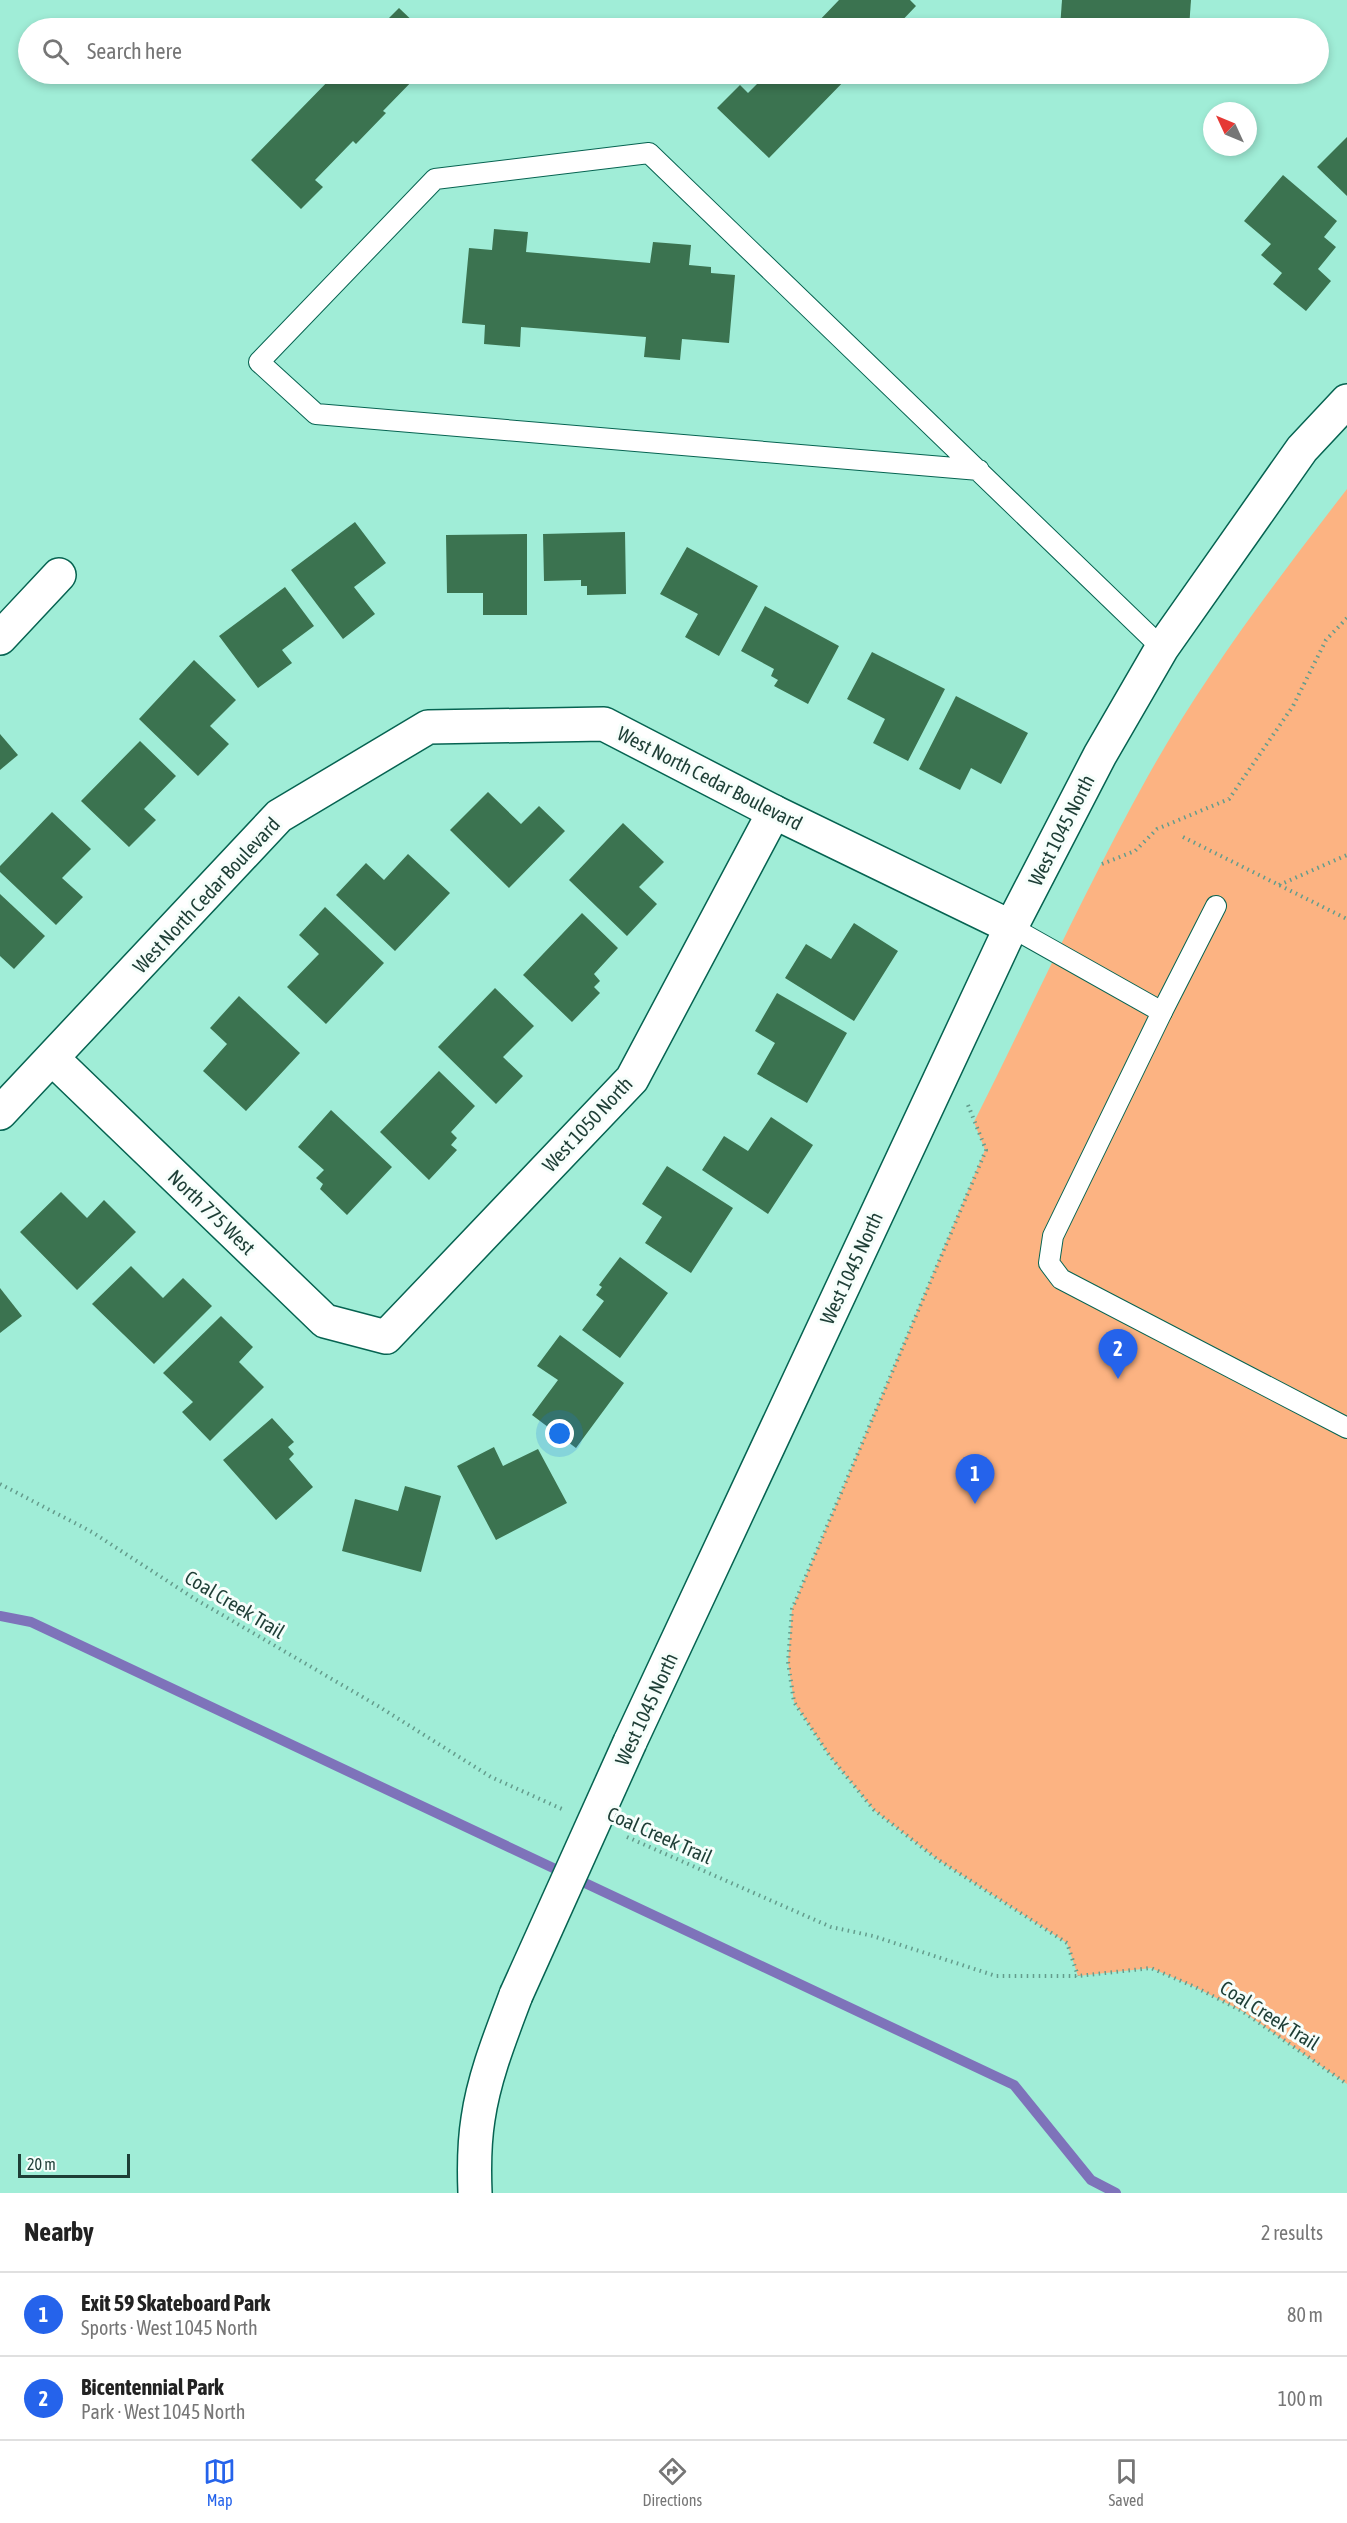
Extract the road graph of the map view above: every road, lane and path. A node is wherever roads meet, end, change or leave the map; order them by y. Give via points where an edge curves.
1 (1347, 401) edge
2 (979, 470) junction
3 (59, 574) dead end
4 (1347, 618) edge
5 (0, 638) edge
6 (1162, 648) junction
7 (774, 812) junction
8 (1183, 837) dead end
9 (1347, 855) edge
10 (1102, 864) dead end
11 (1279, 885) junction
12 (1216, 906) dead end
13 (1347, 919) edge
14 (1011, 927) junction
15 (1162, 1012) junction
16 (949, 1056) junction
17 (53, 1059) junction
18 (0, 1113) edge
19 (386, 1337) joint
20 (1347, 1428) edge
21 (0, 1484) edge
22 (567, 1811) dead end
23 (622, 1835) dead end
24 (1078, 1976) junction
25 (1347, 2084) edge
26 (475, 2193) edge

1 - 6 street, West 1045 North via 1302,449
2 - 2 lane via 650,153 435,179 259,362 316,414
2 - 6 lane
3 - 5 street
4 - 10 path via 1326,639 1293,706 1229,799 1157,829 1135,851
6 - 14 street, West 1045 North via 1100,755
7 - 14 street, West North Cedar Boulevard
7 - 17 street, West North Cedar Boulevard via 603,724 428,727 279,816
7 - 19 street, West 1050 North via 632,1079
8 - 11 path
9 - 11 path
11 - 13 path
12 - 15 lane
14 - 15 lane
14 - 16 street, West 1045 North
15 - 20 lane via 1053,1236 1049,1263 1061,1279
16 - 24 path via 986,1150 792,1609 788,1662 794,1702 829,1755 874,1810 937,1859 1067,1943
16 - 26 street, West 1045 North, bridge via 516,1995 478,2118
17 - 18 street, West North Cedar Boulevard
17 - 19 street, North 775 West via 325,1321
21 - 22 path, Coal Creek Trail via 92,1532 195,1599 491,1777
23 - 24 path, Coal Creek Trail via 831,1927 873,1936 996,1976
24 - 25 path, Coal Creek Trail via 1151,1968 1242,2011

